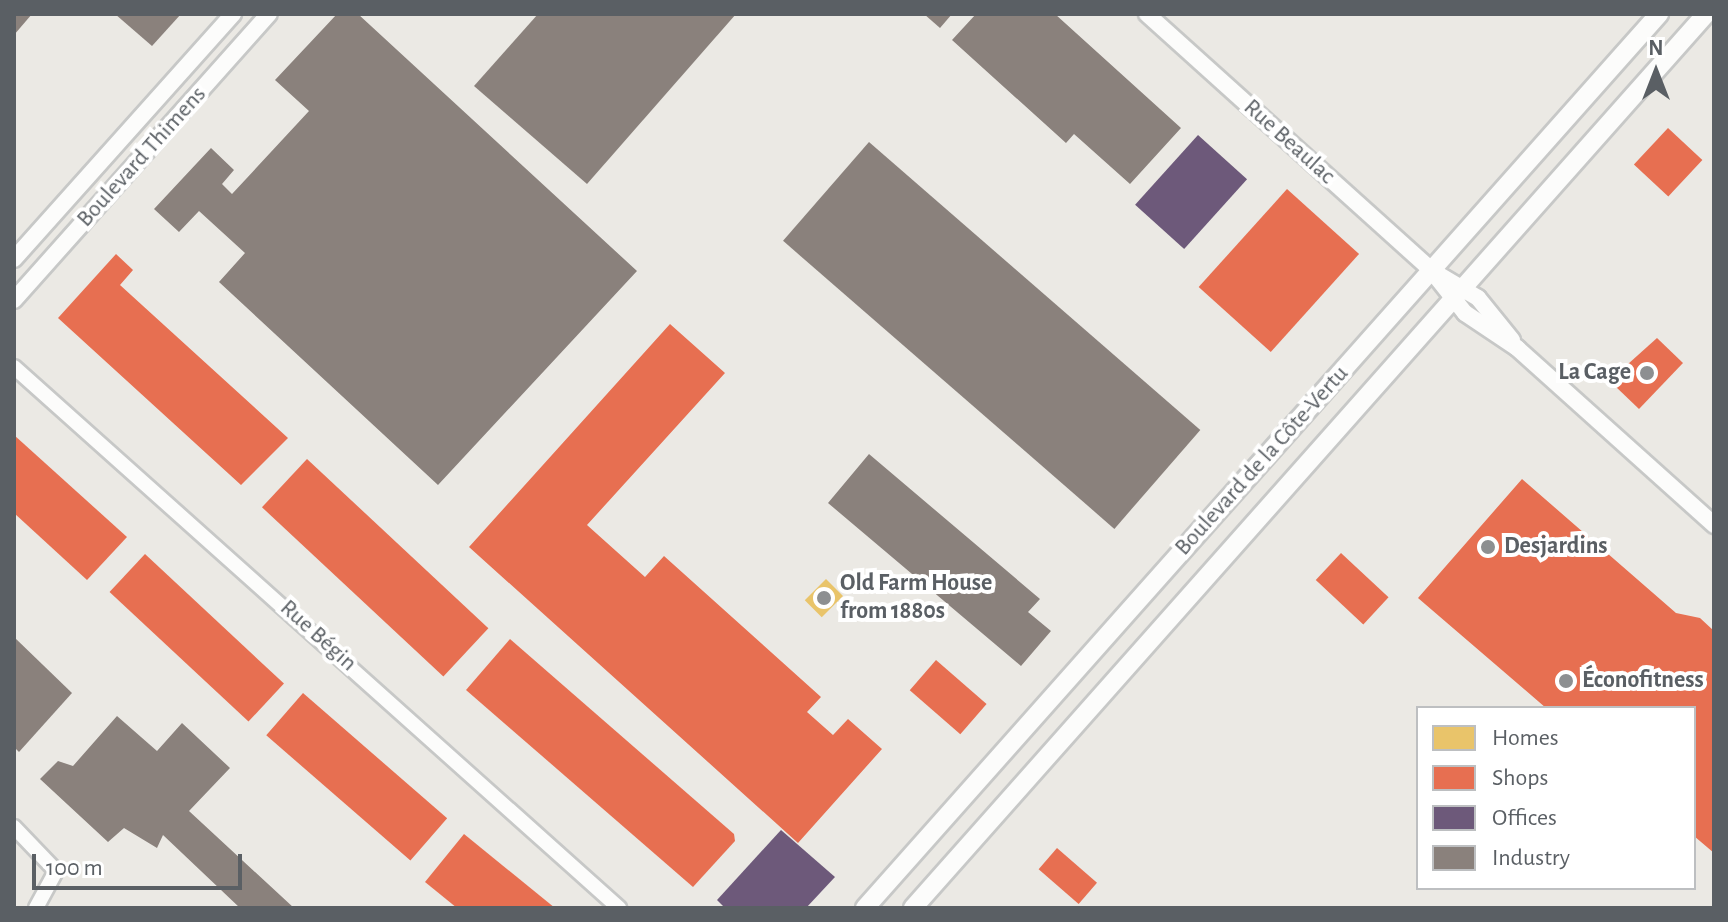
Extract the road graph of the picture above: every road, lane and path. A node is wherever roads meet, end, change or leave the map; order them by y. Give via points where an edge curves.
1 (233, 14) edge
2 (269, 14) edge
3 (1147, 14) edge
4 (1659, 14) edge
5 (1706, 14) edge
6 (211, 39) junction
7 (231, 57) junction
8 (87, 177) junction
9 (108, 195) junction
10 (14, 259) edge
11 (1431, 270) junction
12 (1458, 294) junction
13 (14, 300) edge
14 (14, 367) edge
15 (1714, 525) edge
16 (14, 827) edge
17 (36, 908) edge
18 (619, 908) edge
19 (865, 908) edge
20 (913, 908) edge

1 - 6 street, Boulevard Thimens
2 - 7 street, Boulevard Thimens
3 - 11 street, Rue Beaulac
4 - 11 main road, Boulevard de la Côte-Vertu
5 - 12 main road, Boulevard de la Côte-Vertu
6 - 7 street
6 - 8 street, Boulevard Thimens
7 - 9 street, Boulevard Thimens
8 - 9 street
8 - 10 street, Boulevard Thimens
9 - 13 street, Boulevard Thimens
11 - 12 street, Rue Beaulac
11 - 19 main road, Boulevard de la Côte-Vertu
12 - 15 street, Rue Beaulac
12 - 20 main road, Boulevard de la Côte-Vertu
14 - 18 street, Rue Bégin
16 - 17 street via 56,875

